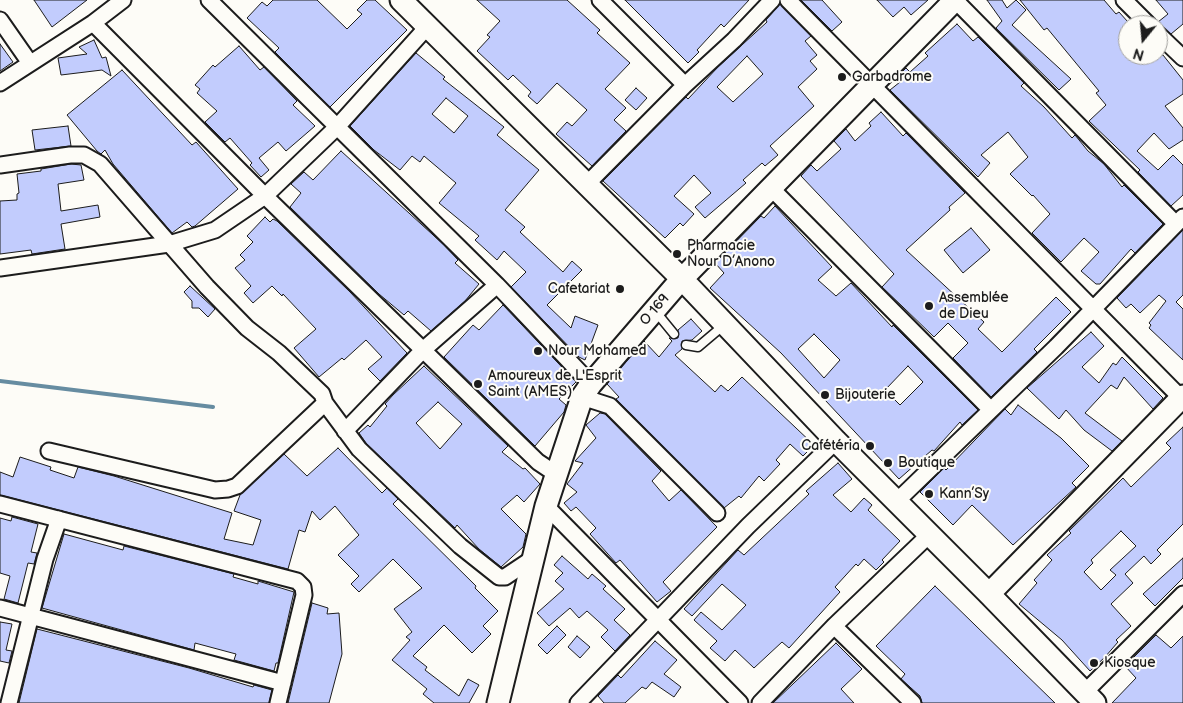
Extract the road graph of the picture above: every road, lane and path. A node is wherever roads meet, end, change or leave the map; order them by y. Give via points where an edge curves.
1 (209, 0) edge
2 (401, 0) edge
3 (600, 0) edge
4 (772, 0) edge
5 (788, 0) edge
6 (955, 0) edge
7 (1124, 0) edge
8 (115, 2) edge
9 (1139, 15) edge
10 (0, 20) edge
11 (93, 23) junction
12 (428, 26) junction
13 (1168, 44) edge
14 (1183, 58) edge
15 (30, 63) junction
16 (0, 83) edge
17 (685, 85) junction
18 (872, 87) junction
19 (337, 127) junction
20 (0, 165) edge
21 (587, 184) junction
22 (770, 187) junction
23 (265, 196) junction
24 (1180, 220) edge
25 (169, 244) junction
26 (0, 268) edge
27 (682, 279) junction
28 (497, 285) junction
29 (1093, 309) junction
30 (655, 310) junction
31 (725, 324) junction
32 (674, 334) dead end
33 (686, 345) dead end
34 (423, 350) junction
35 (587, 390) junction
36 (1182, 398) edge
37 (325, 403) junction
38 (991, 410) junction
39 (345, 431) junction
40 (836, 442) junction
41 (49, 451) dead end
42 (556, 474) junction
43 (897, 501) junction
44 (0, 504) edge
45 (546, 506) junction
46 (717, 514) dead end
47 (59, 519) junction
48 (930, 534) junction
49 (532, 558) junction
50 (989, 594) junction
51 (1181, 599) edge
52 (0, 608) edge
53 (31, 616) junction
54 (657, 619) junction
55 (834, 626) junction
56 (283, 683) junction
57 (1089, 698) edge
58 (8, 703) edge
59 (278, 703) edge
60 (498, 703) edge
61 (578, 703) edge
62 (740, 703) edge
63 (760, 703) edge
64 (912, 703) edge

1 - 19 street
2 - 12 street
3 - 17 street
4 - 17 street
5 - 18 street
6 - 18 street, O 169
6 - 24 street
7 - 9 street
8 - 11 street
10 - 15 street
11 - 15 street
11 - 23 street
12 - 19 street
12 - 21 street
13 - 14 street
15 - 16 street
17 - 21 street
18 - 22 street, O 169
18 - 29 street
19 - 23 street
19 - 28 street
20 - 25 street via 84,155 100,164
21 - 27 street
22 - 27 street, O 169
22 - 38 street
23 - 25 street via 215,230
23 - 34 street
24 - 29 street
25 - 26 street
25 - 37 street via 246,328 279,353 322,394
27 - 30 street, O 169
27 - 31 street
28 - 34 street
28 - 35 street
29 - 36 street
29 - 38 street
30 - 32 lane
30 - 35 street, O 169
31 - 33 lane via 698,347
31 - 40 street
34 - 39 street
34 - 42 street via 538,462
35 - 42 street, O 169
35 - 46 street via 610,406
36 - 50 street
37 - 39 street
37 - 41 street via 237,486 228,489 215,490
38 - 43 street
39 - 49 street via 359,449 460,546 494,574 504,577
40 - 43 street
40 - 54 street
42 - 45 street, O 169
43 - 48 street
44 - 47 street
45 - 49 street, O 169
45 - 54 street
47 - 53 street
47 - 56 street via 297,581 303,587 304,595
48 - 50 street
48 - 55 street
49 - 60 street, O 169
50 - 57 street
51 - 57 street
52 - 53 street
53 - 56 street
53 - 58 street
54 - 61 street
54 - 62 street
55 - 63 street
55 - 64 street
56 - 59 street

